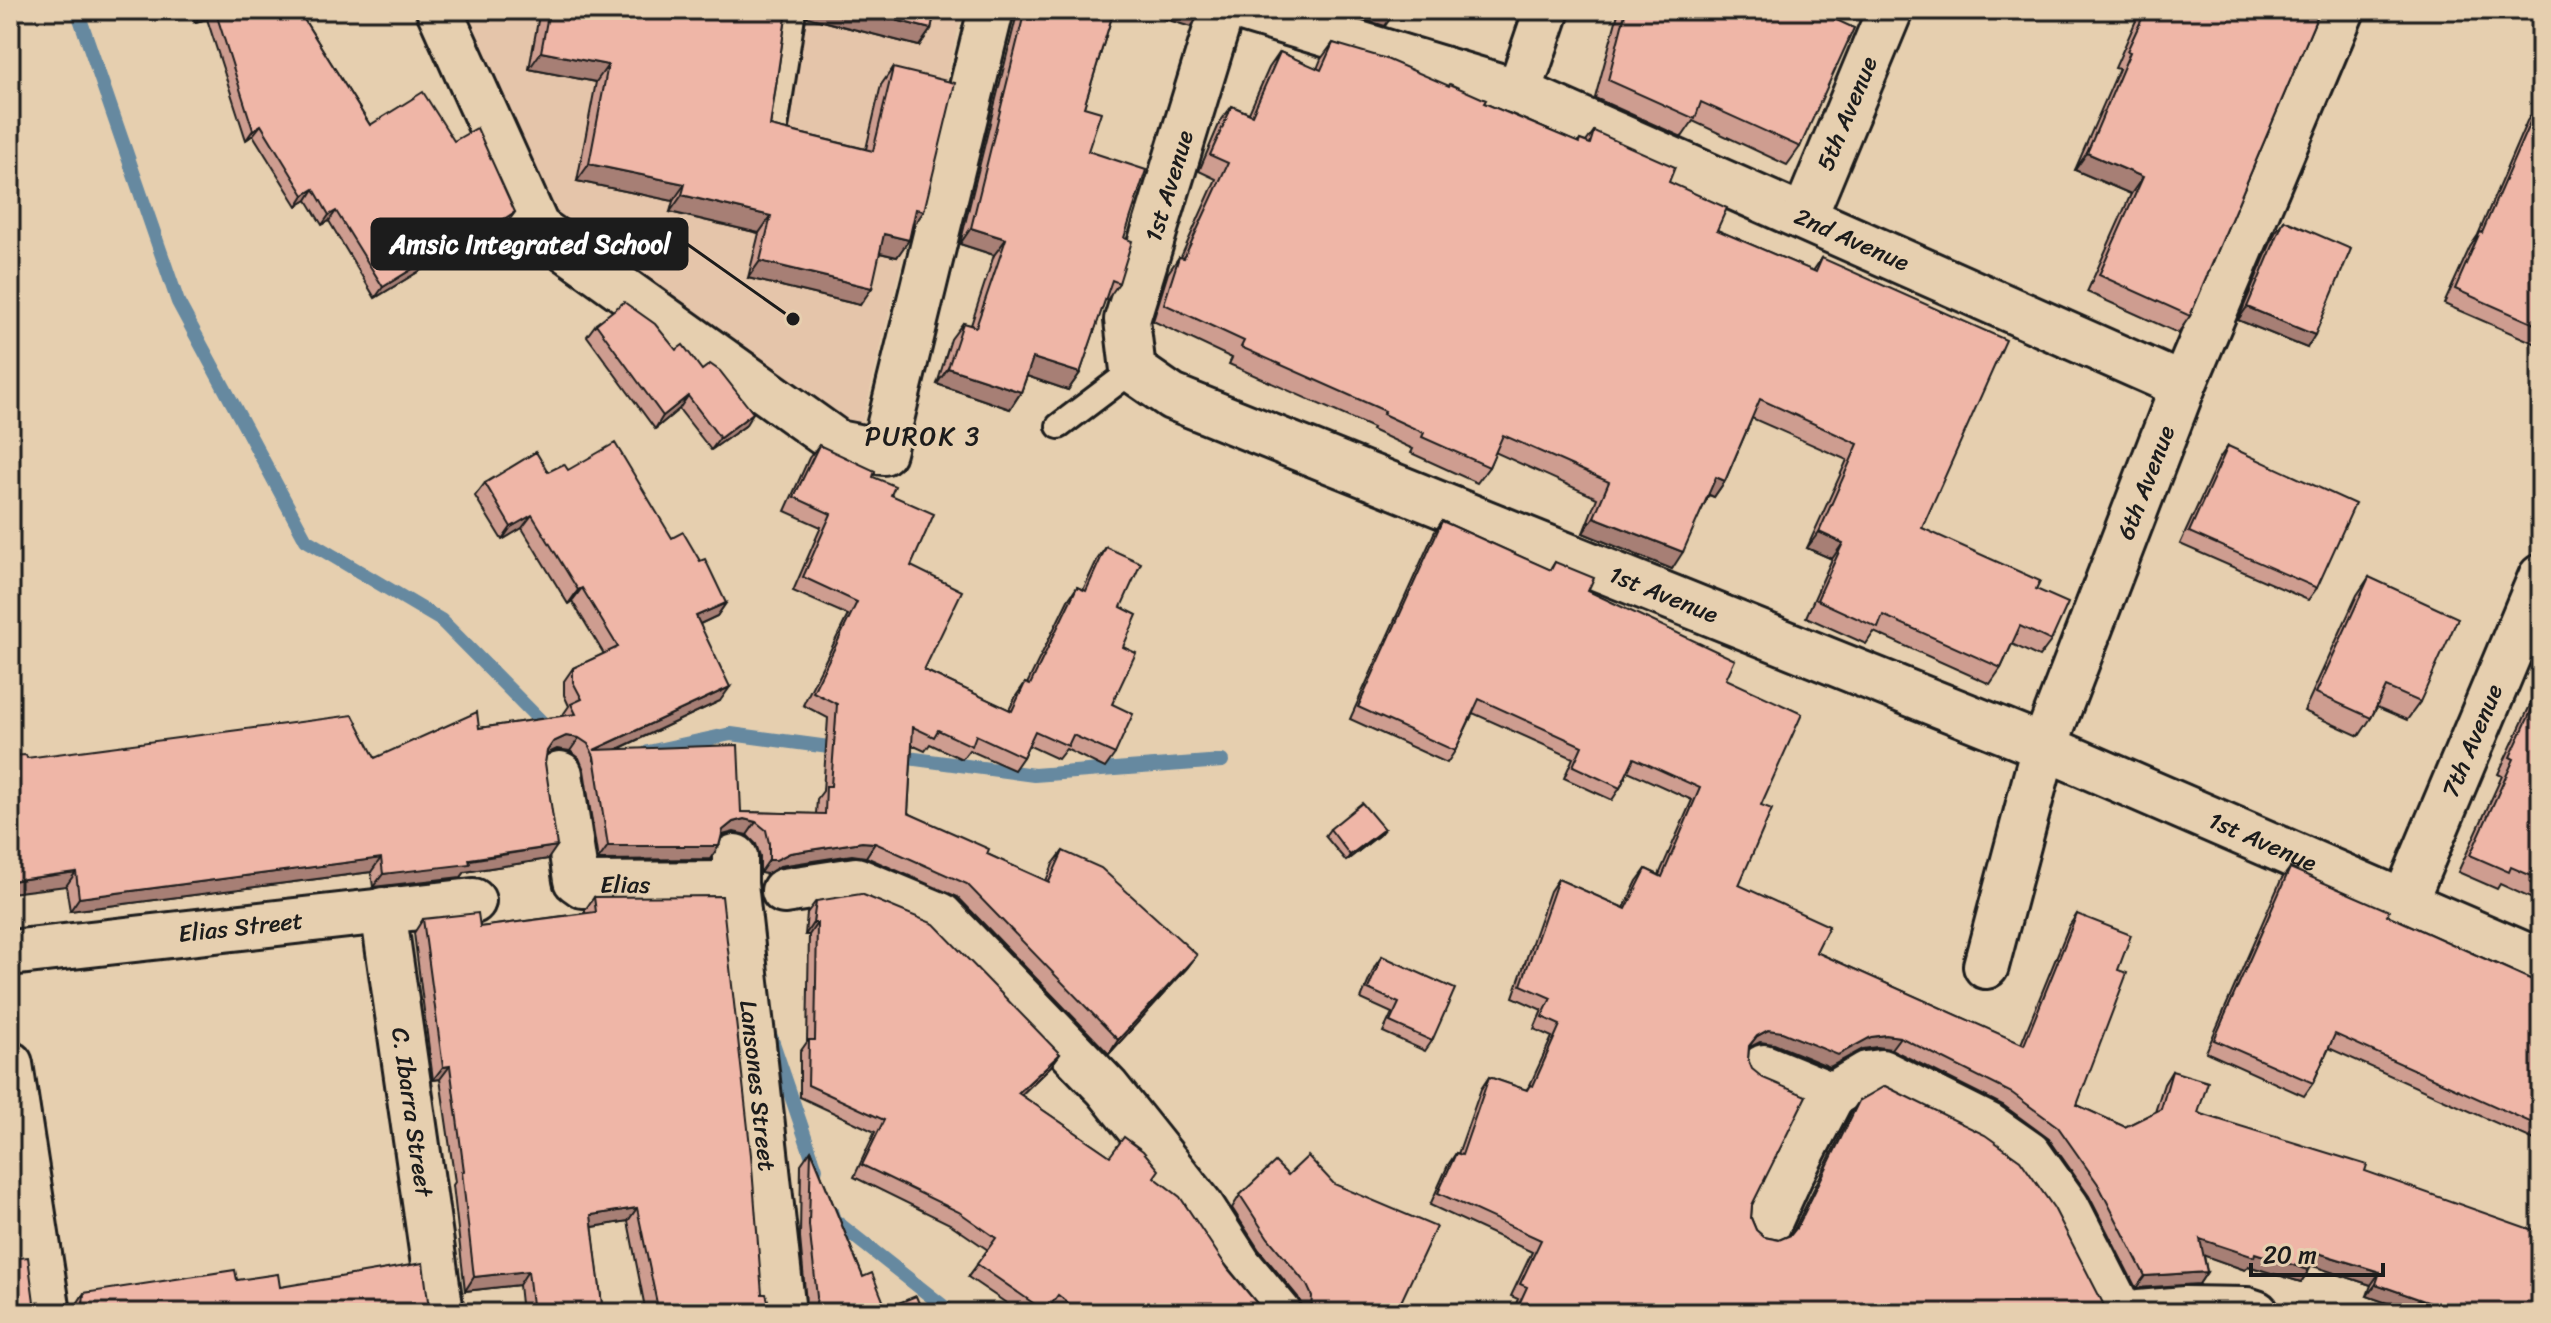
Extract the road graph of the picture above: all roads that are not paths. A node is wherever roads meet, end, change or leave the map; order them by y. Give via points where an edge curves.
1 (439, 10) edge
2 (793, 10) edge
3 (991, 10) edge
4 (1222, 10) edge
5 (1245, 10) edge
6 (1547, 10) edge
7 (1890, 10) edge
8 (2342, 10) edge
9 (1519, 92) junction
10 (775, 128) edge
11 (1804, 217) junction
12 (1133, 370) junction
13 (2183, 386) junction
14 (1059, 426) dead end
15 (2541, 577) edge
16 (2044, 747) junction
17 (560, 774) dead end
18 (735, 870) joint
19 (784, 891) dead end
20 (473, 901) dead end
21 (2404, 903) junction
22 (383, 910) junction
23 (10, 953) edge
24 (2541, 962) edge
25 (1986, 966) dead end
26 (10, 1064) edge
27 (1764, 1067) dead end
28 (1832, 1095) junction
29 (1767, 1227) dead end
30 (48, 1313) edge
31 (441, 1313) edge
32 (783, 1313) edge
33 (1279, 1313) edge
34 (2121, 1313) edge
35 (2139, 1313) edge
36 (2256, 1313) edge

1 - 3 street via 537,228 838,443 883,452
2 - 10 lane
4 - 12 street, 1st Avenue via 1127,320
5 - 9 street, 2nd Avenue
6 - 9 street
7 - 11 street, 5th Avenue
8 - 13 street, 6th Avenue
9 - 11 street, 2nd Avenue
11 - 13 street, 2nd Avenue
12 - 14 lane
12 - 16 street, 1st Avenue via 1172,397
13 - 16 street, 6th Avenue
15 - 21 street, 7th Avenue
16 - 21 street, 1st Avenue
16 - 25 street, 6th Avenue
17 - 18 street, Elias via 576,880 583,885
18 - 32 street, Lansones Street
19 - 33 street via 856,880 940,915 1107,1088
20 - 22 street, Elias Street
21 - 24 street, 1st Avenue
22 - 23 street, Elias Street
22 - 31 street, C. Ibarra Street
26 - 30 street
27 - 28 street
28 - 29 street
28 - 34 street via 1867,1074 1881,1072 1989,1126 2029,1154 2067,1207
35 - 36 street

